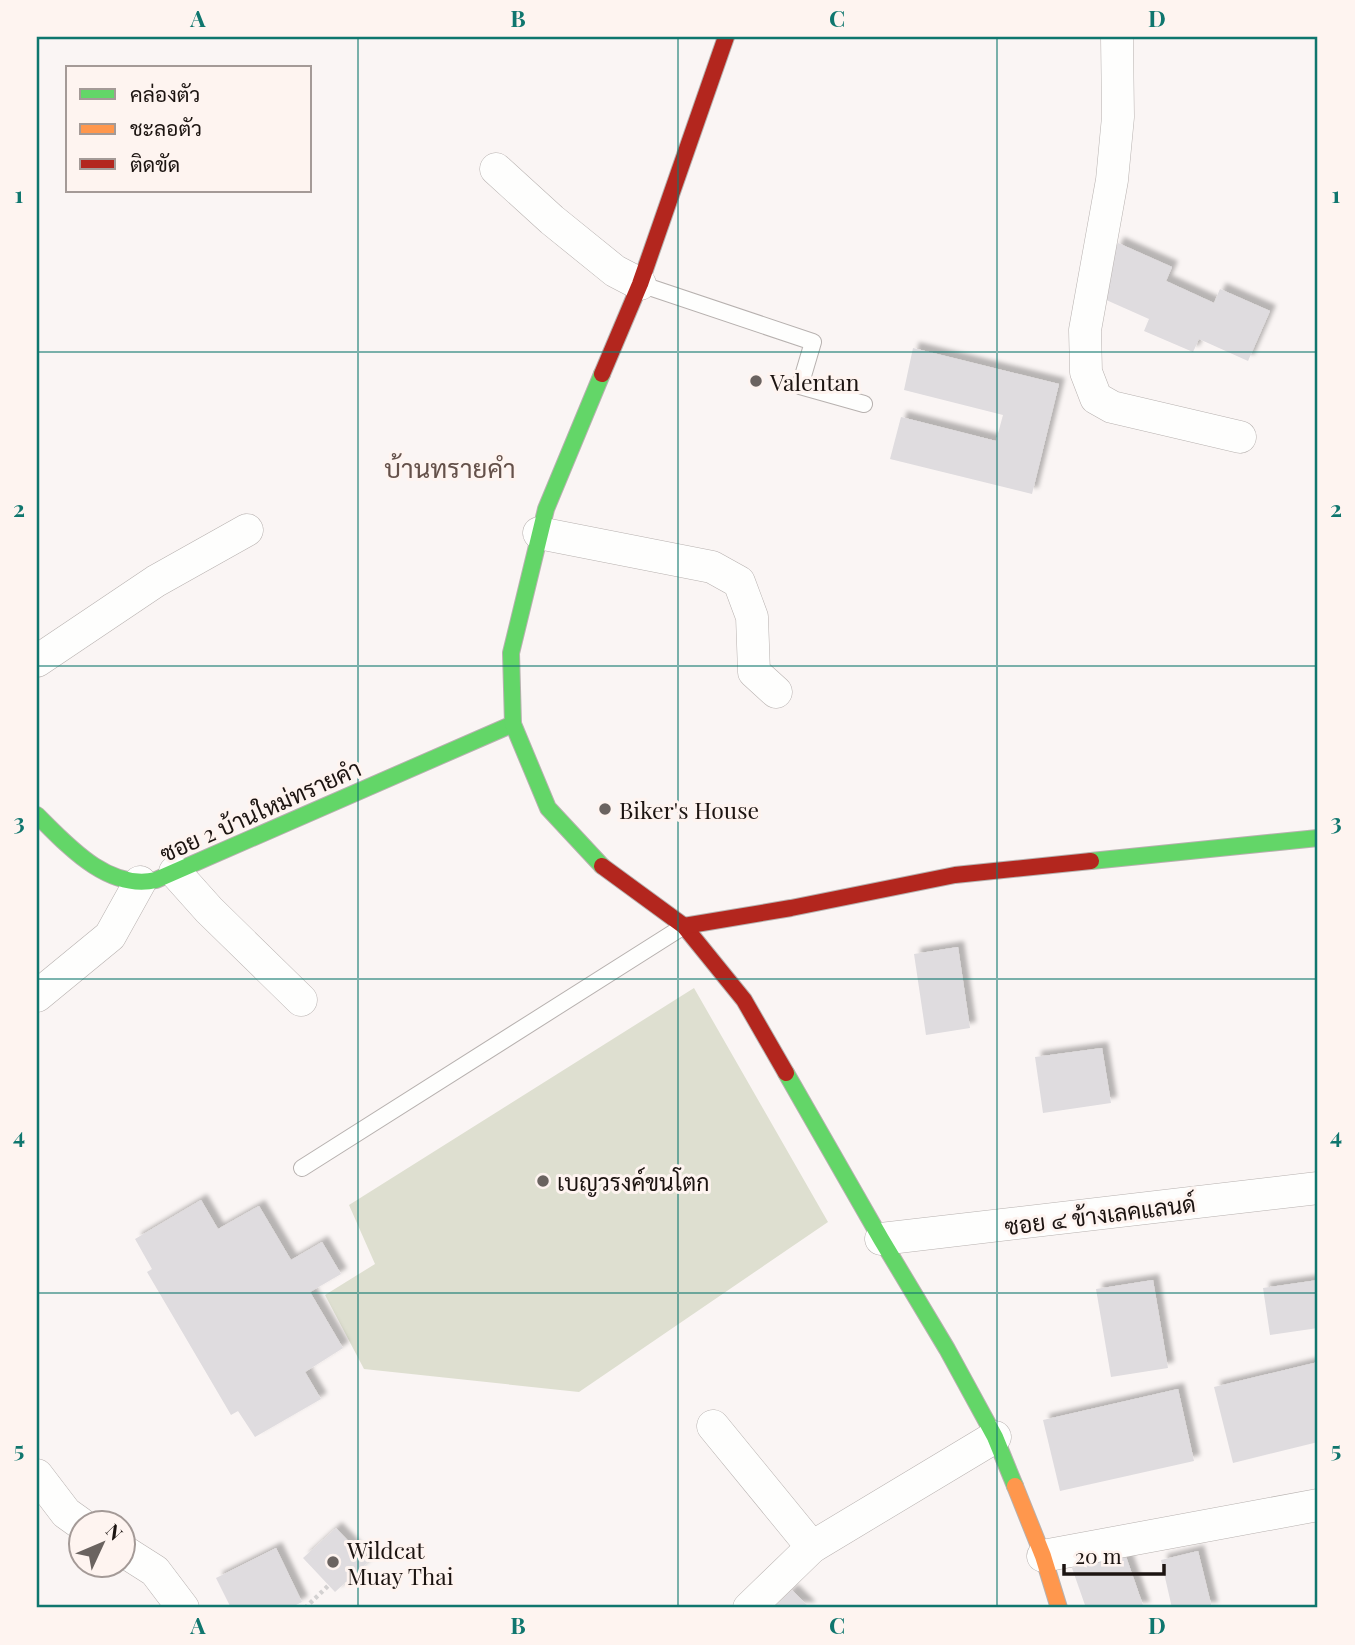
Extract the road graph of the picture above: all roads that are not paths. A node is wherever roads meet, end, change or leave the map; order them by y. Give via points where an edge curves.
1 (726, 37) edge
2 (1117, 37) edge
3 (496, 169) dead end
4 (640, 284) junction
5 (864, 404) dead end
6 (1240, 438) dead end
7 (247, 530) dead end
8 (540, 533) junction
9 (37, 661) edge
10 (776, 692) dead end
11 (513, 724) junction
12 (37, 815) edge
13 (1318, 838) edge
14 (175, 872) junction
15 (140, 883) junction
16 (684, 926) junction
17 (37, 996) edge
18 (301, 1000) dead end
19 (302, 1168) dead end
20 (1318, 1188) edge
21 (881, 1239) junction
22 (713, 1426) dead end
23 (995, 1437) junction
24 (37, 1475) edge
25 (1318, 1505) edge
26 (66, 1513) edge
27 (812, 1547) junction
28 (1043, 1556) junction
29 (136, 1559) edge
30 (183, 1608) edge
31 (748, 1608) edge
32 (1059, 1608) edge

1 - 4 street
2 - 6 street via 1114,167 1085,330 1086,372 1096,398 1112,407
3 - 4 street via 615,271
4 - 5 lane via 813,342 800,386
4 - 8 street
7 - 9 street via 156,581
8 - 10 street via 712,567 738,582 752,617 754,672
8 - 11 street via 511,653
11 - 14 street, ซอย 2 บ้านใหม่ทรายคำ
11 - 16 street via 548,808 606,869
12 - 15 street, ซอย 2 บ้านใหม่ทรายคำ via 68,846 109,875
13 - 16 street via 955,875
14 - 15 street, ซอย 2 บ้านใหม่ทรายคำ
14 - 18 street
15 - 17 street via 110,936
16 - 19 lane
16 - 21 street via 744,1000
20 - 21 street, ซอย ๔ ข้างเลคแลนด์
21 - 23 street
22 - 27 street
23 - 27 street
23 - 28 street
24 - 26 street
25 - 28 street
27 - 31 street
28 - 32 street
29 - 30 street via 155,1571

